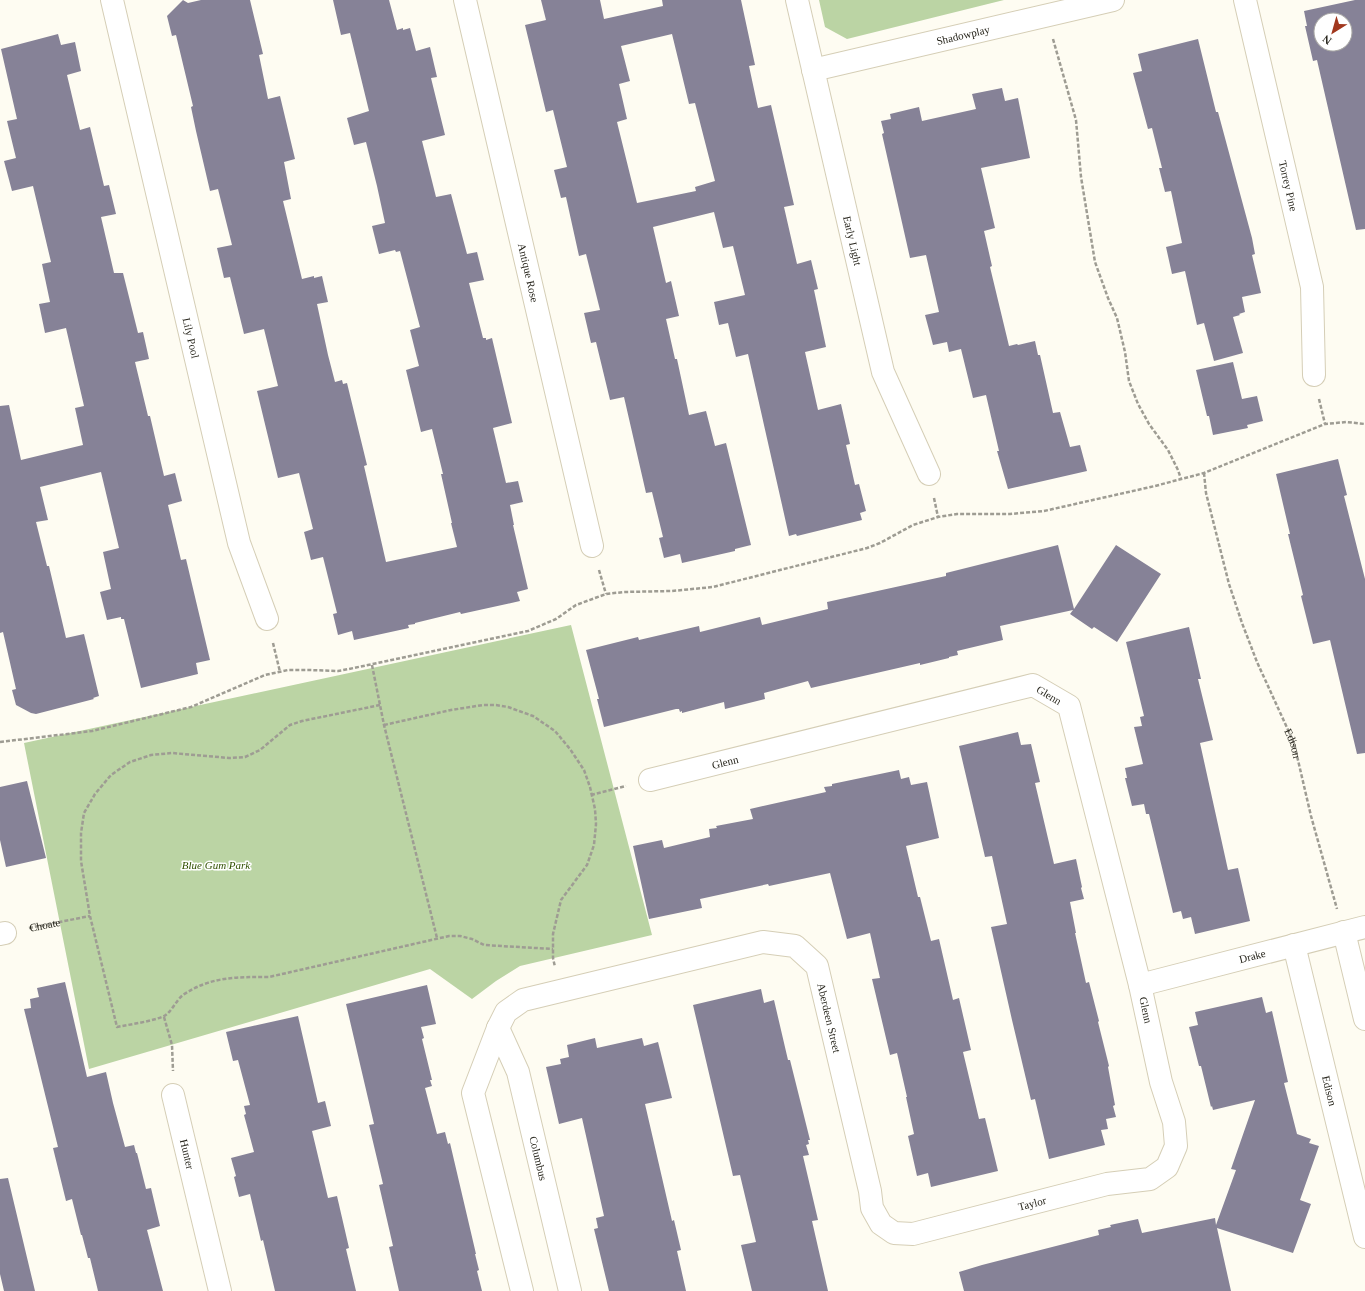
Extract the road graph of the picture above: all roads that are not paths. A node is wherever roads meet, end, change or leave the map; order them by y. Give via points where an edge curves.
1 (112, 0) edge
2 (465, 0) edge
3 (797, 0) edge
4 (1113, 0) edge
5 (1245, 0) edge
6 (814, 70) junction
7 (1314, 375) dead end
8 (928, 474) dead end
9 (592, 546) dead end
10 (267, 619) road end
11 (650, 780) road end
12 (1365, 927) edge
13 (1344, 932) junction
14 (1294, 945) junction
15 (1140, 985) junction
16 (1365, 1019) edge
17 (498, 1028) junction
18 (173, 1095) road end
19 (1167, 1167) joint
20 (894, 1234) joint
21 (1365, 1237) edge
22 (220, 1291) edge
23 (522, 1291) edge
24 (570, 1291) edge

1 - 10 street, Lily Pool via 239,543
2 - 9 street, Antique Rose
3 - 6 street, Early Light
4 - 6 street, Shadowplay
5 - 7 street, Torrey Pine via 1312,287
6 - 8 street, Early Light via 883,372
11 - 15 street, Glenn via 1033,685 1069,706
12 - 13 street, Drake
13 - 14 street, Drake
13 - 16 street
14 - 15 street, Drake
14 - 21 street, Edison
15 - 19 street, Glenn via 1161,1082 1174,1122 1176,1146
17 - 20 street, Aberdeen Street via 506,1012 523,1000 764,942 795,946 817,966 872,1208 881,1224
17 - 23 street via 473,1093
17 - 24 street, Columbus via 518,1072
18 - 22 street, Hunter
19 - 20 street, Taylor via 1150,1179 1107,1184 913,1234

